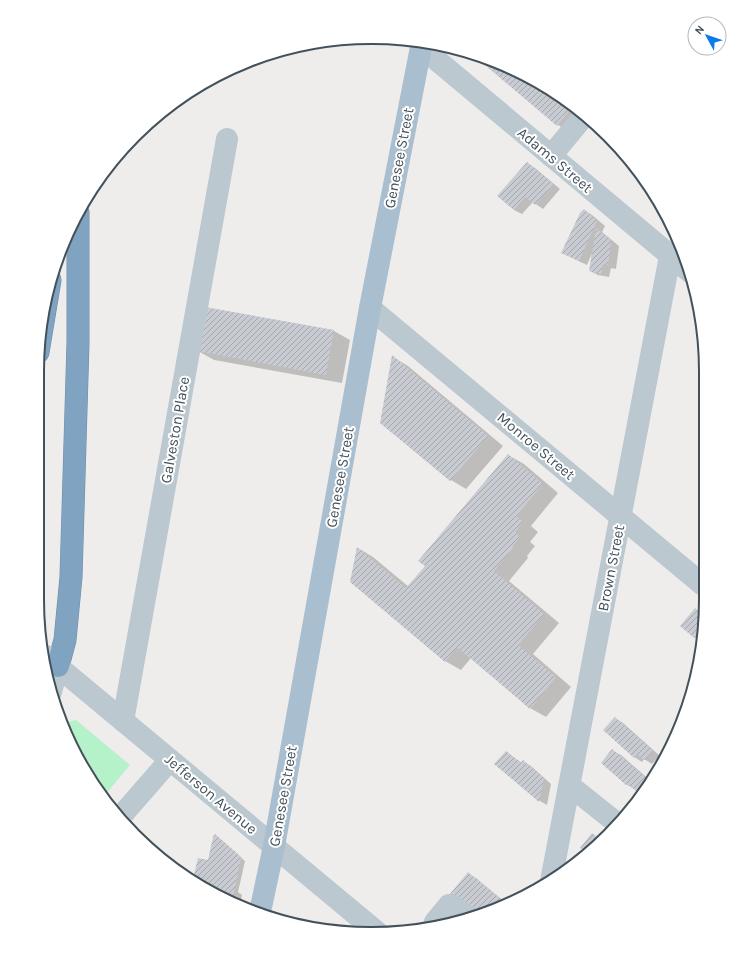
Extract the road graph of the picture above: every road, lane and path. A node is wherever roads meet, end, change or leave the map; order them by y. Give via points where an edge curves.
1 (420, 48) edge
2 (425, 49) edge
3 (581, 120) edge
4 (227, 139) dead end
5 (551, 156) junction
6 (78, 227) edge
7 (670, 256) junction
8 (682, 265) edge
9 (370, 308) junction
10 (620, 516) junction
11 (699, 582) edge
12 (51, 661) edge
13 (123, 721) junction
14 (170, 760) junction
15 (570, 785) junction
16 (124, 814) edge
17 (613, 820) edge
18 (274, 846) junction
19 (553, 872) edge
20 (261, 908) edge
21 (463, 914) edge
22 (436, 921) edge
23 (371, 927) edge

1 - 9 main road, Genesee Street
2 - 5 street, Adams Street
3 - 5 street
4 - 13 street, Galveston Place
5 - 7 street, Adams Street
6 - 12 highway via 78,343 71,577 64,640
7 - 8 street, Adams Street
7 - 10 street, Brown Street
9 - 10 street, Monroe Street
9 - 18 main road, Genesee Street
10 - 11 street, Monroe Street
10 - 15 street, Brown Street
12 - 13 street, Jefferson Avenue
13 - 14 street, Jefferson Avenue
14 - 16 street
14 - 18 street, Jefferson Avenue
15 - 17 street
15 - 19 street, Brown Street
18 - 20 main road, Genesee Street
18 - 23 street, Jefferson Avenue
21 - 22 street via 449,905

